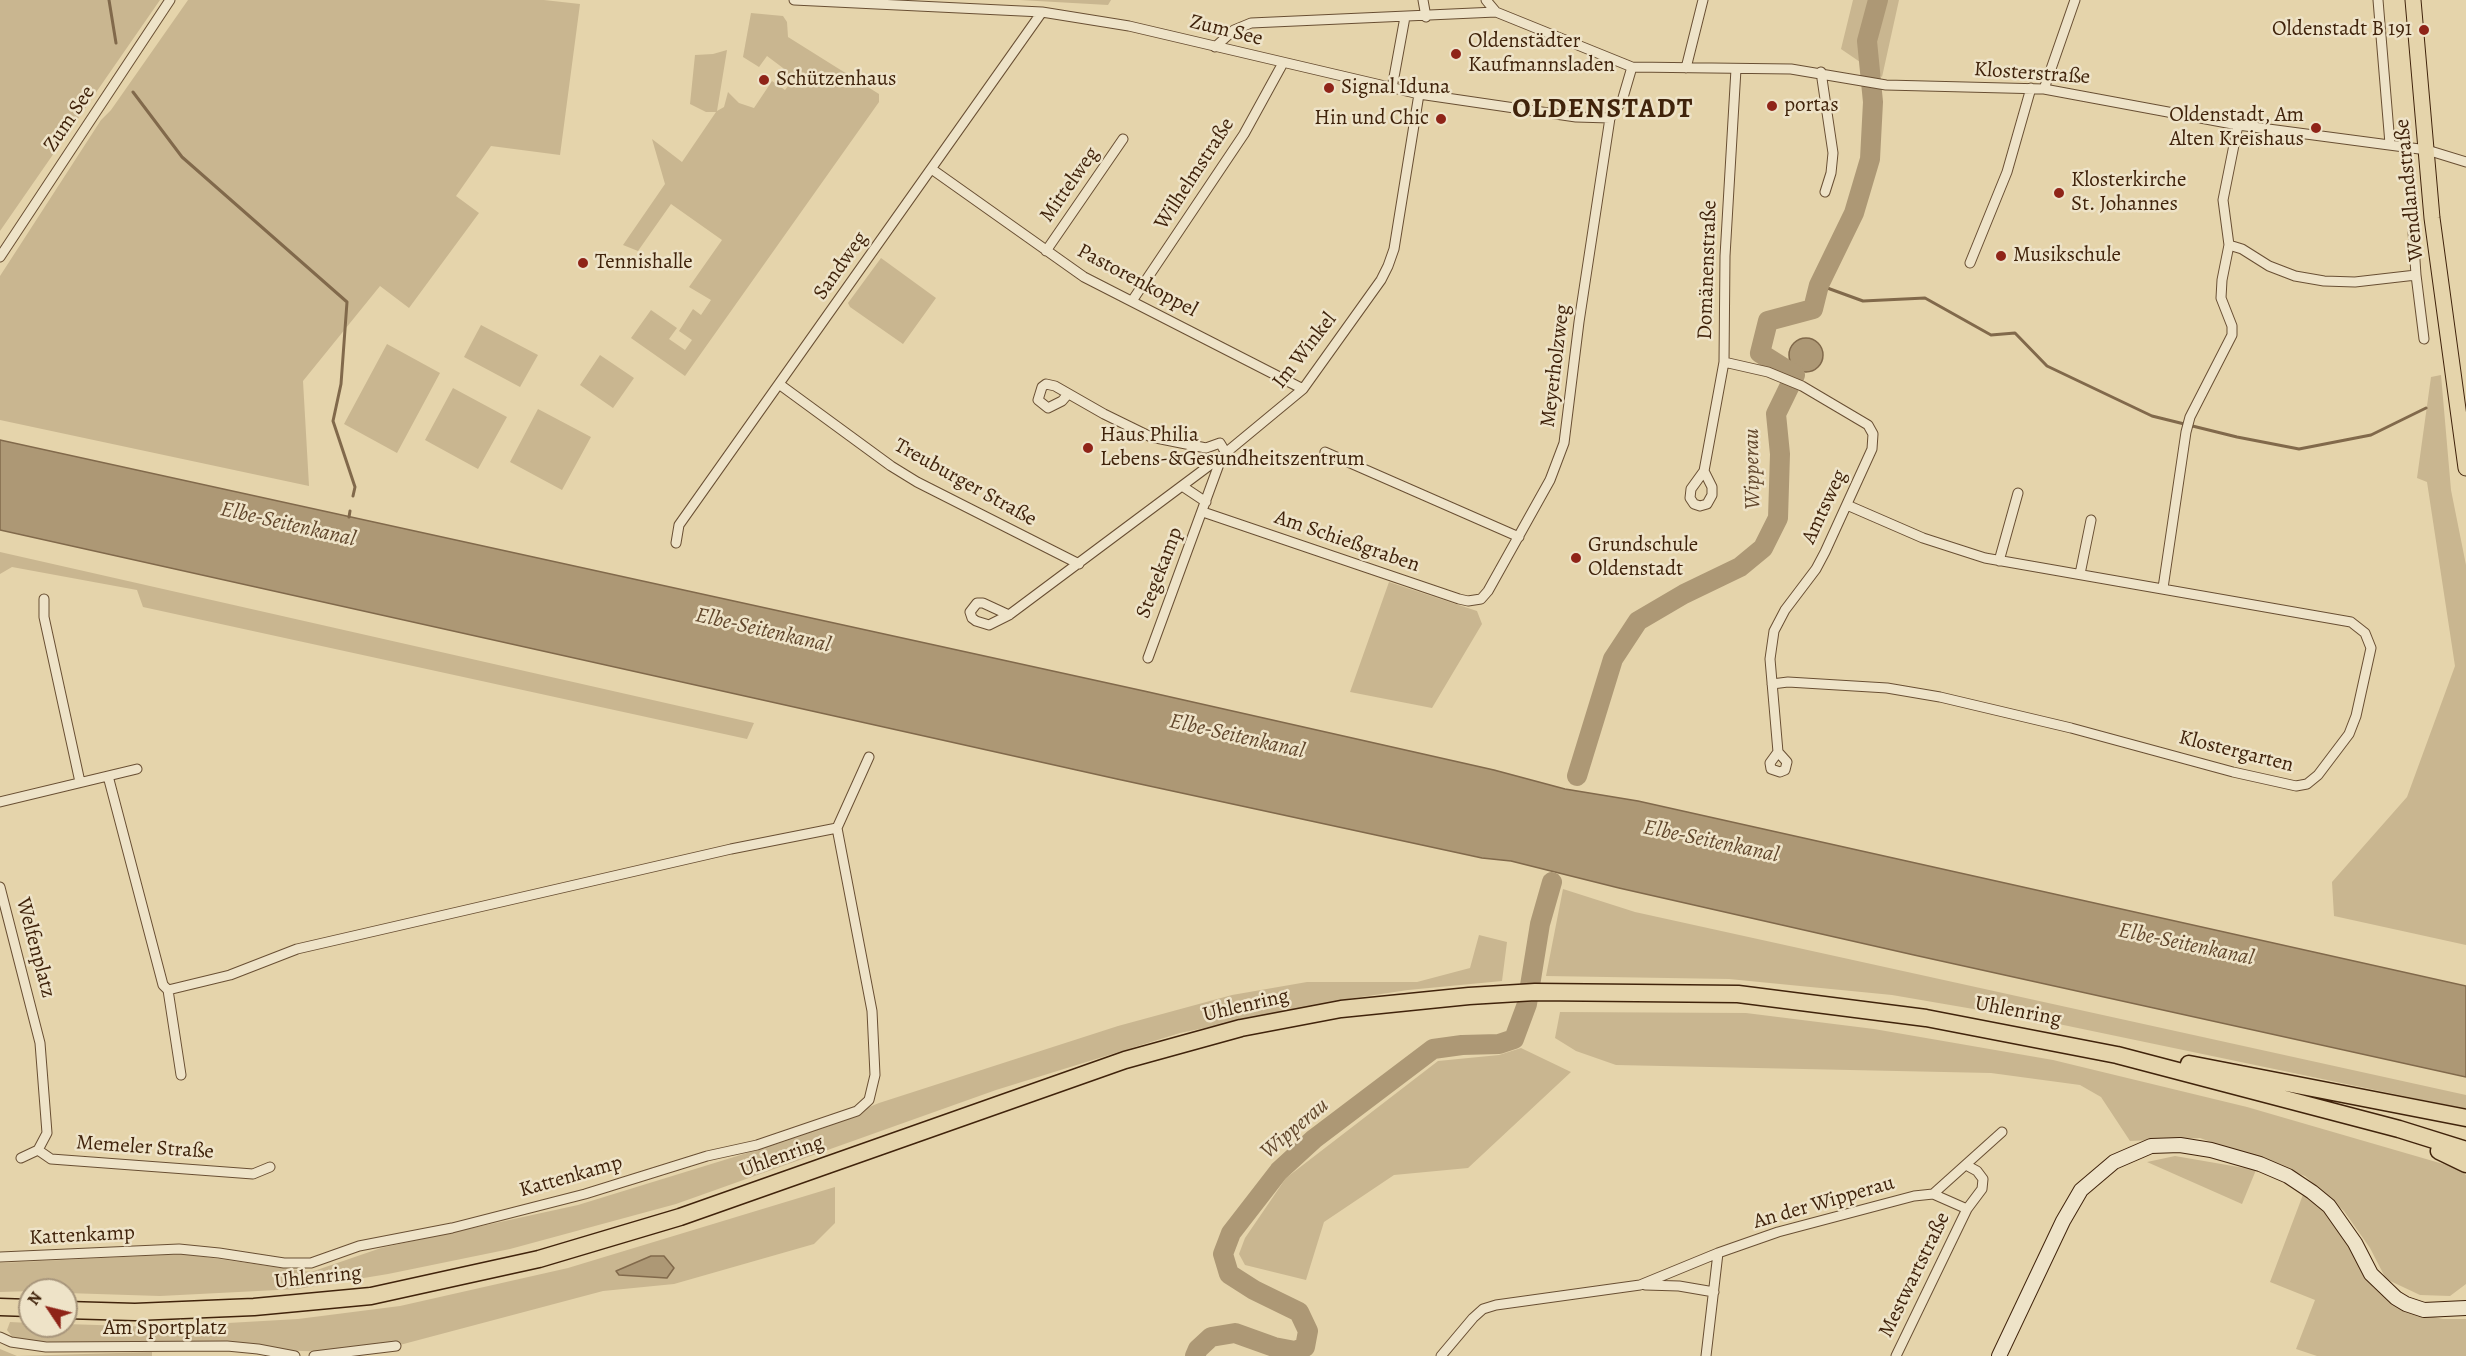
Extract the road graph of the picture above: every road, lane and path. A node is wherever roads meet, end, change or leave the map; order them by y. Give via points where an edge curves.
1 (170, 0) edge
2 (794, 0) edge
3 (1423, 0) edge
4 (1486, 0) edge
5 (1704, 0) edge
6 (2074, 0) edge
7 (2378, 0) edge
8 (2413, 0) edge
9 (1042, 12) junction
10 (1496, 12) junction
11 (1405, 17) junction
12 (1426, 17) junction
13 (1215, 47) junction
14 (1283, 63) junction
15 (1632, 67) junction
16 (1686, 68) junction
17 (1736, 69) junction
18 (1821, 72) junction
19 (1392, 88) junction
20 (2031, 88) junction
21 (2044, 89) junction
22 (1419, 94) junction
23 (1610, 118) junction
24 (2238, 125) junction
25 (1123, 139) dead end
26 (2390, 144) junction
27 (2427, 150) junction
28 (2466, 162) edge
29 (933, 170) junction
30 (1825, 192) dead end
31 (2413, 231) dead end
32 (2229, 244) junction
33 (1046, 251) junction
34 (0, 257) edge
35 (1970, 264) dead end
36 (2416, 275) junction
37 (1132, 301) junction
38 (2424, 339) dead end
39 (1724, 362) junction
40 (779, 384) junction
41 (1303, 389) junction
42 (1068, 394) dead end
43 (1324, 452) dead end
44 (1224, 454) junction
45 (2466, 468) edge
46 (1704, 471) dead end
47 (1182, 486) junction
48 (2018, 493) dead end
49 (1846, 505) junction
50 (1205, 507) junction
51 (2091, 520) dead end
52 (1519, 537) junction
53 (676, 543) dead end
54 (1999, 561) junction
55 (1079, 564) junction
56 (2080, 574) junction
57 (2163, 588) junction
58 (44, 599) dead end
59 (1481, 600) joint
60 (1009, 615) dead end
61 (1148, 658) dead end
62 (1772, 684) junction
63 (1778, 752) dead end
64 (869, 757) dead end
65 (137, 769) dead end
66 (108, 776) junction
67 (80, 782) junction
68 (0, 802) edge
69 (837, 828) junction
70 (0, 888) edge
71 (168, 990) junction
72 (2117, 1054) junction
73 (182, 1075) dead end
74 (2466, 1118) edge
75 (2399, 1130) junction
76 (2002, 1132) dead end
77 (38, 1150) junction
78 (2466, 1150) edge
79 (21, 1158) dead end
80 (2466, 1164) edge
81 (1966, 1165) junction
82 (270, 1167) dead end
83 (1933, 1194) junction
84 (1967, 1209) junction
85 (1718, 1253) junction
86 (0, 1257) edge
87 (1640, 1285) junction
88 (1714, 1292) junction
89 (2466, 1301) edge
90 (2466, 1308) edge
91 (2449, 1309) junction
92 (78, 1310) edge
93 (0, 1337) edge
94 (396, 1346) dead end
95 (295, 1356) edge
96 (314, 1356) edge
97 (1441, 1356) edge
98 (1706, 1356) edge
99 (1896, 1356) edge
100 (2000, 1356) edge

1 - 34 street, Zum See
2 - 9 street, Zum See
3 - 12 street
4 - 10 street
5 - 16 street
6 - 21 street
7 - 26 street
8 - 27 main road, Wendlandstraße
9 - 13 street, Zum See via 1129,26
9 - 29 street, Sandweg
10 - 12 street
10 - 15 street
11 - 12 street
11 - 13 street via 1251,23 1234,30
11 - 19 street
13 - 14 street, Zum See
14 - 19 street, Zum See
14 - 37 street, Wilhelmstraße via 1244,134
15 - 16 street, Klosterstraße
15 - 23 street via 1622,101
16 - 17 street, Klosterstraße
17 - 18 street, Klosterstraße
17 - 39 street, Domänenstraße via 1725,256
18 - 20 street, Klosterstraße via 1886,85
18 - 30 street via 1833,153
19 - 22 street, Zum See
20 - 21 street, Klosterstraße
20 - 35 street via 2007,172
21 - 24 street, Klosterstraße
22 - 23 street, Zum See via 1576,117
22 - 41 street, Im Winkel via 1388,266
23 - 52 street, Meyerholzweg via 1564,443 1550,480
24 - 26 street, Klosterstraße
24 - 32 street via 2223,200
25 - 33 street, Mittelweg
26 - 27 street, Klosterstraße
27 - 28 street, Klosterstraße
27 - 45 main road, Wendlandstraße
29 - 33 street, Pastorenkoppel
29 - 40 street, Sandweg
31 - 36 street
32 - 36 street via 2286,273 2324,281 2355,282
32 - 57 street via 2221,298 2232,335 2190,417
33 - 37 street, Pastorenkoppel via 1084,277
36 - 38 street
37 - 41 street, Pastorenkoppel
39 - 46 street, Domänenstraße
39 - 49 street, Amtsweg via 1768,372 1802,386 1868,425 1873,434 1872,449
40 - 53 street, Sandweg via 679,525
40 - 55 street, Treuburger Straße via 917,482
41 - 44 street, Im Winkel
42 - 44 street via 1151,437 1206,448 1220,443
43 - 52 street
44 - 47 street, Im Winkel
44 - 50 street, Stegekamp
47 - 50 street
47 - 55 street, Im Winkel
48 - 54 street
49 - 54 street, Klostergarten via 1923,538
49 - 62 street, Amtsweg via 1816,568 1774,630
50 - 59 street, Am Schießgraben via 1467,601
50 - 61 street, Stegekamp
51 - 56 street
52 - 59 street, Meyerholzweg
54 - 56 street, Klostergarten
55 - 60 street, Im Winkel
56 - 57 street, Klostergarten
57 - 62 street, Klostergarten via 2351,622 2365,633 2371,648 2353,725 2335,755 2307,784 2296,786 2233,772 1940,697 1887,688
58 - 67 street via 44,617
62 - 63 street, Amtsweg
64 - 69 street
65 - 66 street
66 - 67 street
66 - 71 street via 163,985
67 - 68 street
69 - 71 street via 297,949 230,975
69 - 86 street, Kattenkamp via 872,1011 875,1076 870,1100 857,1111 757,1145 707,1156 585,1194 452,1228 359,1246 311,1263 179,1249
70 - 77 street, Welfenplatz via 42,1058 47,1133
71 - 73 street
72 - 74 highway via 2216,1068
72 - 75 highway, Uhlenring
72 - 92 highway, Uhlenring via 1926,1018 1738,994 1503,994 1341,1009 1241,1028 1125,1060 680,1217 539,1258 371,1296 254,1307
75 - 78 highway, Uhlenring
75 - 80 highway via 2417,1143
76 - 81 street
77 - 79 street
77 - 82 street, Memeler Straße via 51,1159 253,1174
81 - 83 street
81 - 84 street, Mestwartstraße via 1983,1179 1982,1189
83 - 84 street, Mestwartstraße
83 - 85 street, An der Wipperau via 1778,1232
84 - 99 street, Mestwartstraße
85 - 87 street, An der Wipperau
85 - 88 street
87 - 88 street, An der Wipperau
87 - 97 street, An der Wipperau via 1484,1309
88 - 98 street
89 - 91 street
90 - 91 street
91 - 100 street via 2416,1308 2386,1291 2329,1206 2288,1176 2211,1150 2151,1146 2114,1162 2081,1191
93 - 95 street, Am Sportplatz via 46,1347 227,1346
94 - 96 street

